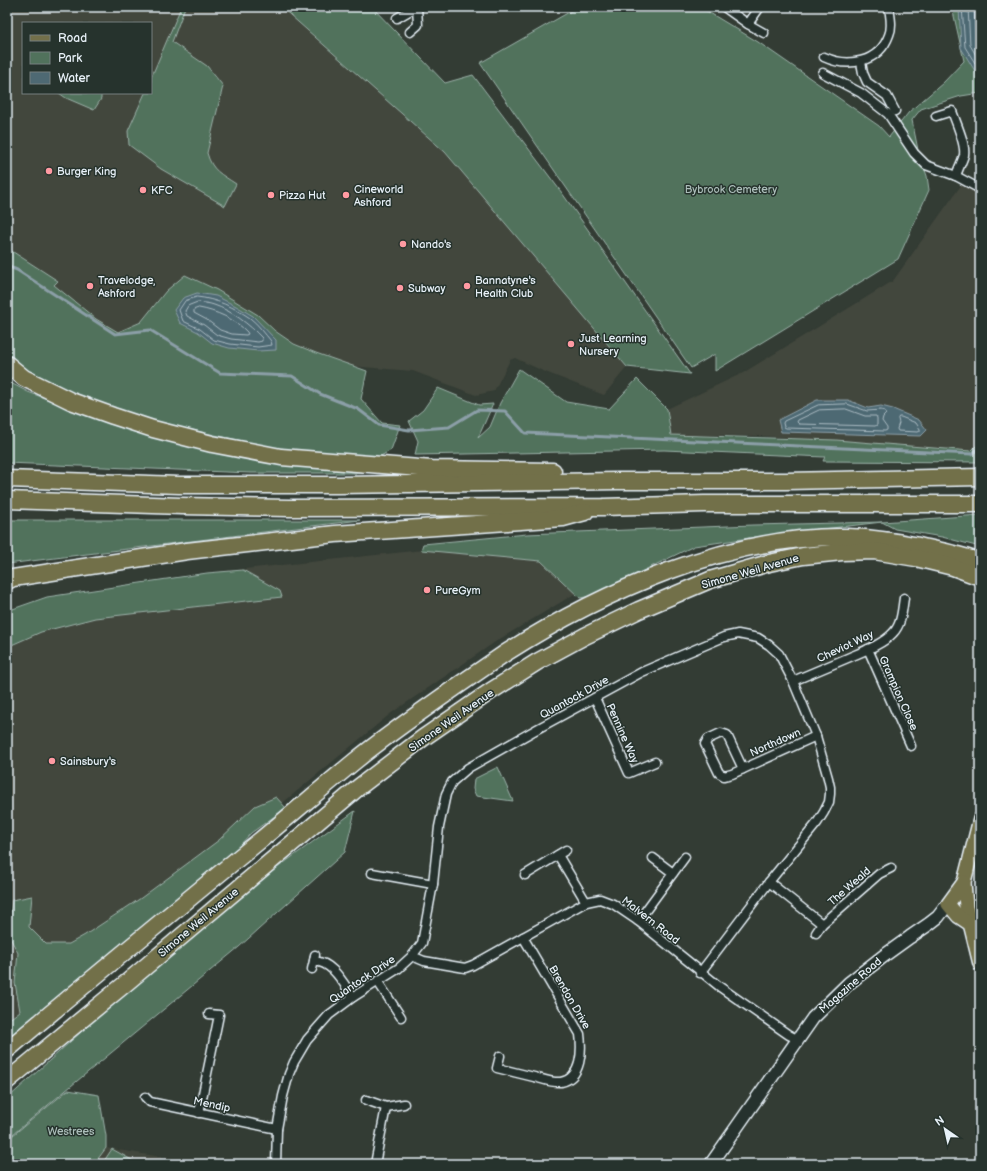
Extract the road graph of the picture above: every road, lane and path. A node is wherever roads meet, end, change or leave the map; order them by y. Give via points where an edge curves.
1 (416, 7) edge
2 (724, 7) edge
3 (760, 7) edge
4 (889, 7) edge
5 (397, 18) dead end
6 (748, 24) junction
7 (410, 32) dead end
8 (764, 33) dead end
9 (824, 57) dead end
10 (861, 62) junction
11 (823, 73) dead end
12 (895, 111) dead end
13 (936, 116) dead end
14 (956, 176) junction
15 (980, 189) edge
16 (7, 364) edge
17 (980, 478) edge
18 (7, 479) edge
19 (617, 481) junction
20 (7, 500) edge
21 (980, 504) edge
22 (603, 506) junction
23 (980, 562) edge
24 (980, 577) edge
25 (7, 581) edge
26 (904, 598) dead end
27 (868, 649) junction
28 (793, 681) junction
29 (595, 698) junction
30 (816, 736) junction
31 (911, 746) dead end
32 (655, 762) dead end
33 (743, 769) junction
34 (980, 819) edge
35 (566, 850) dead end
36 (558, 855) junction
37 (685, 857) dead end
38 (653, 858) dead end
39 (891, 868) dead end
40 (674, 873) junction
41 (372, 874) dead end
42 (525, 874) dead end
43 (769, 882) junction
44 (964, 882) junction
45 (433, 884) junction
46 (586, 902) junction
47 (948, 904) junction
48 (638, 921) junction
49 (822, 924) junction
50 (970, 924) junction
51 (816, 933) dead end
52 (523, 938) junction
53 (412, 956) junction
54 (314, 962) dead end
55 (980, 964) edge
56 (700, 973) junction
57 (378, 982) junction
58 (353, 997) junction
59 (209, 1014) dead end
60 (401, 1017) dead end
61 (797, 1039) junction
62 (7, 1050) edge
63 (500, 1056) dead end
64 (7, 1081) edge
65 (145, 1097) dead end
66 (366, 1100) dead end
67 (404, 1104) dead end
68 (386, 1107) junction
69 (199, 1113) junction
70 (277, 1129) junction
71 (276, 1164) edge
72 (375, 1164) edge
73 (711, 1164) edge

1 - 5 street
1 - 7 street via 418,25
2 - 6 street
3 - 6 street
4 - 10 street via 890,34 884,46 874,56
6 - 8 street
9 - 10 street via 833,61
10 - 12 street via 867,82 887,96
11 - 14 street via 861,93 888,114 914,153 926,165
13 - 14 street via 952,111 962,140 964,156
14 - 15 street
16 - 19 highway via 24,378 71,401 153,429 212,444 281,457 432,469 576,472
17 - 19 highway
18 - 19 highway via 179,485
20 - 22 highway via 289,508
21 - 22 highway
22 - 25 highway via 563,518 335,534 195,550
23 - 62 highway, Simone Weil Avenue via 886,540 847,536 815,537 746,547 658,575 611,595 528,639 415,716 354,762
24 - 64 highway, Simone Weil Avenue via 916,558 874,552 803,556 710,580 585,636 537,662 422,738
26 - 27 street, Cheviot Way via 898,626 884,640
27 - 28 street, Cheviot Way
27 - 31 street, Grampion Close
28 - 29 street, Quantock Drive via 779,654 769,645 758,638 738,634 724,637 642,672
28 - 30 street, Quantock Drive
29 - 32 street, Pennine Way via 629,774
29 - 45 street, Quantock Drive via 468,768 452,782 446,794 440,820
30 - 33 street, Northdown
30 - 43 street, Quantock Drive via 830,787 829,802 816,823
33 - 33 street, Northdown via 724,776 719,773 705,744 708,739 721,733 727,735
34 - 44 main road
35 - 36 street
36 - 42 street
36 - 46 street
37 - 40 street
38 - 40 street
39 - 49 street, The Weald via 879,874
40 - 48 street
41 - 45 street
43 - 49 street
43 - 56 street, Quantock Drive
44 - 47 main road, Magazine Road
44 - 50 main road
45 - 53 street, Quantock Drive via 422,943
46 - 48 street, Malvern Road via 606,900
46 - 52 street, Malvern Road
47 - 50 main road via 958,916
47 - 61 street, Magazine Road via 938,917 849,983 813,1018
48 - 56 street, Malvern Road
49 - 51 street, The Weald
50 - 55 main road
52 - 53 street, Malvern Road via 465,968
52 - 63 street, Brendon Drive via 580,1034 580,1057 577,1070 572,1077 562,1082 552,1082 497,1068
53 - 57 street, Quantock Drive
54 - 58 street via 333,969
56 - 61 street, Malvern Road
57 - 58 street, Quantock Drive
57 - 60 street
58 - 70 street, Quantock Drive via 329,1015 303,1046 289,1074
59 - 69 street via 219,1015
61 - 73 street, Magazine Road
65 - 69 street, Mendip via 150,1102
66 - 68 street
67 - 68 street
68 - 72 street
69 - 70 street, Mendip
70 - 71 street, Quantock Drive

